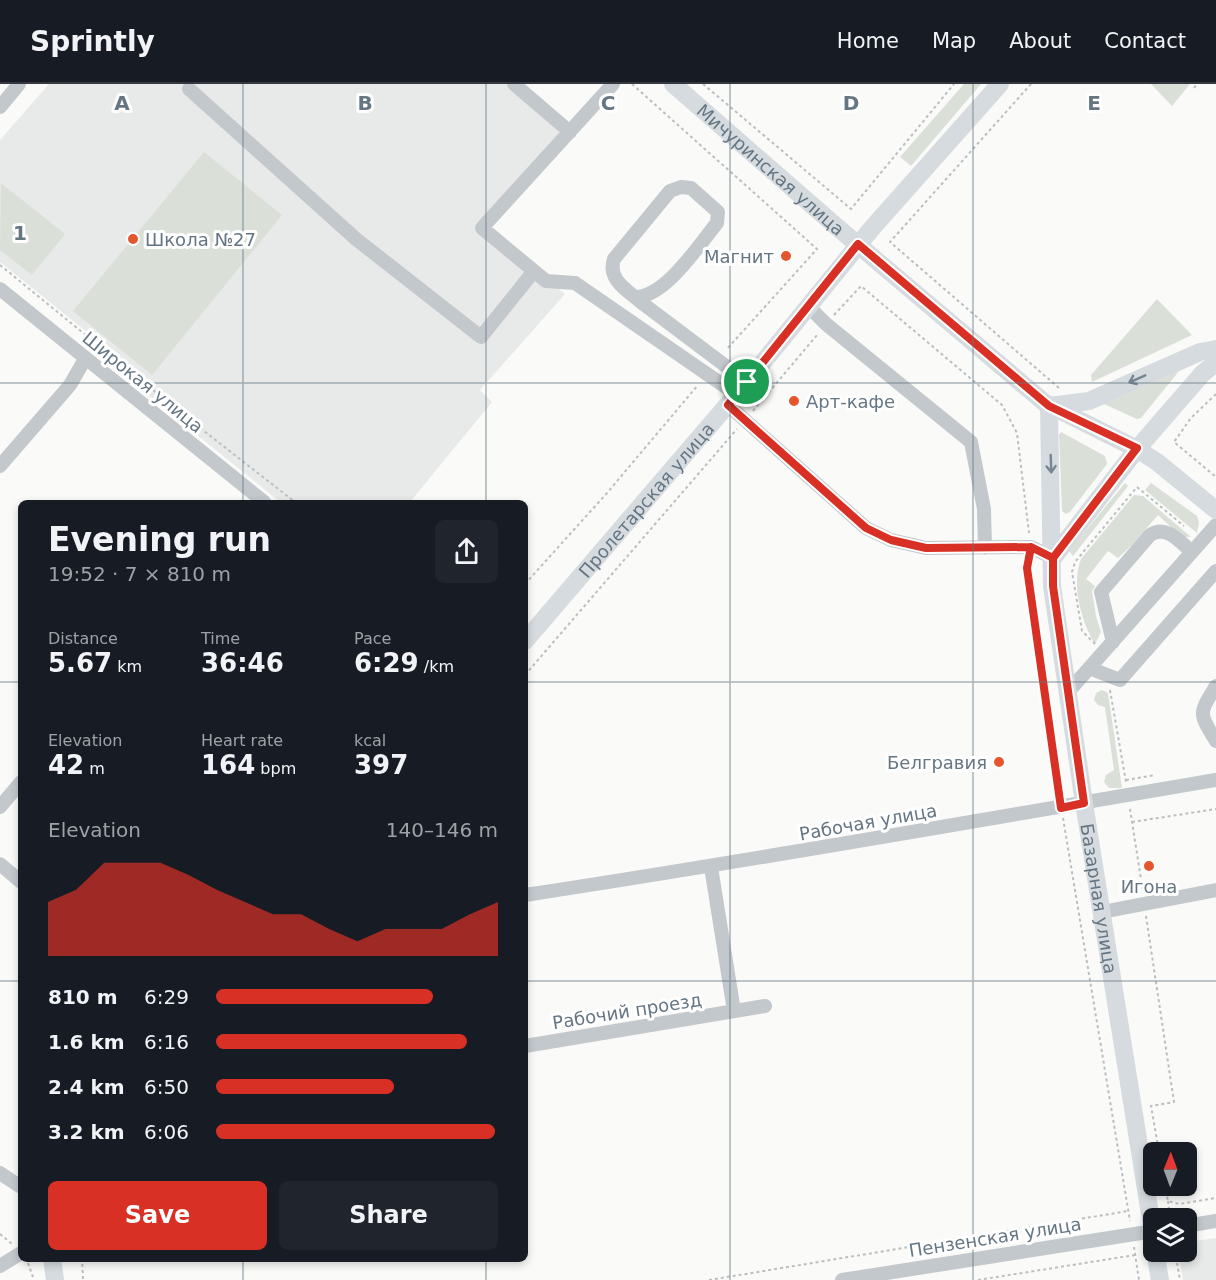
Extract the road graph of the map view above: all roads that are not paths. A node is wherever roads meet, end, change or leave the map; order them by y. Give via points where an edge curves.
1 (19, 84) edge
2 (514, 84) edge
3 (613, 84) edge
4 (673, 84) edge
5 (1000, 84) edge
6 (189, 89) dead end
7 (0, 107) edge
8 (570, 132) junction
9 (858, 244) junction
10 (534, 271) junction
11 (0, 289) edge
12 (636, 297) junction
13 (809, 307) junction
14 (1216, 349) edge
15 (85, 359) junction
16 (1216, 363) edge
17 (737, 394) junction
18 (1049, 406) junction
19 (1137, 448) junction
20 (0, 466) edge
21 (259, 500) edge
22 (1216, 510) edge
23 (1216, 525) edge
24 (985, 548) junction
25 (1192, 552) junction
26 (1053, 558) junction
27 (1216, 571) edge
28 (528, 638) edge
29 (1113, 642) junction
30 (1089, 668) junction
31 (1216, 686) edge
32 (1068, 692) junction
33 (1216, 741) edge
34 (1216, 780) edge
35 (18, 786) edge
36 (1084, 803) junction
37 (0, 807) edge
38 (0, 864) edge
39 (711, 867) junction
40 (18, 879) edge
41 (1216, 890) edge
42 (528, 894) edge
43 (1101, 912) junction
44 (765, 1006) dead end
45 (734, 1011) junction
46 (528, 1045) edge
47 (0, 1173) edge
48 (18, 1185) edge
49 (1149, 1208) edge
50 (1216, 1221) edge
51 (1197, 1224) edge
52 (1143, 1234) edge
53 (18, 1255) edge
54 (53, 1262) edge
55 (1157, 1262) edge
56 (0, 1266) edge
57 (55, 1280) edge
58 (842, 1280) edge
59 (1160, 1280) edge

1 - 7 street
2 - 8 street
3 - 8 street
4 - 9 main road, Мичуринская улица
5 - 9 main road, Пролетарская улица
6 - 10 street via 356,239 481,337
8 - 10 street via 482,228
9 - 13 main road, Пролетарская улица
9 - 18 main road, Мичуринская улица
10 - 17 street via 546,281 575,283
11 - 15 street, Широкая улица
12 - 12 street via 613,276 614,259 670,191 691,188 718,212 717,223 665,286
12 - 17 street via 717,359
13 - 17 main road, Пролетарская улица
13 - 24 street via 971,442 984,509
14 -> 18 main road via 1200,352 1089,401
15 - 20 street via 70,384
15 - 21 street, Широкая улица
16 - 19 main road
17 - 24 street via 745,420 866,528 891,540 926,548
17 - 28 main road, Пролетарская улица
18 - 19 main road, Мичуринская улица
18 -> 26 main road, Базарная улица
19 - 22 main road, Мичуринская улица
19 - 26 main road
23 - 25 street
24 - 26 street via 1031,547
25 - 29 street
25 - 29 street via 1167,533 1149,535 1101,591
26 - 32 main road, Базарная улица via 1053,586
27 - 30 street via 1120,680
29 - 30 street
30 - 32 street
31 - 33 street via 1202,709 1202,717
32 - 36 main road, Базарная улица
34 - 36 street, Рабочая улица
35 - 37 street
36 - 39 street, Рабочая улица
36 - 43 main road, Базарная улица
38 - 40 street
39 - 42 street, Рабочая улица
39 - 45 street
41 - 43 street
43 - 49 main road, Базарная улица
44 - 45 street, Рабочий проезд
45 - 46 street, Рабочий проезд
47 - 48 street
50 - 51 street
52 - 58 street, Пензенская улица
53 - 56 street
54 - 57 main road
55 - 59 main road

